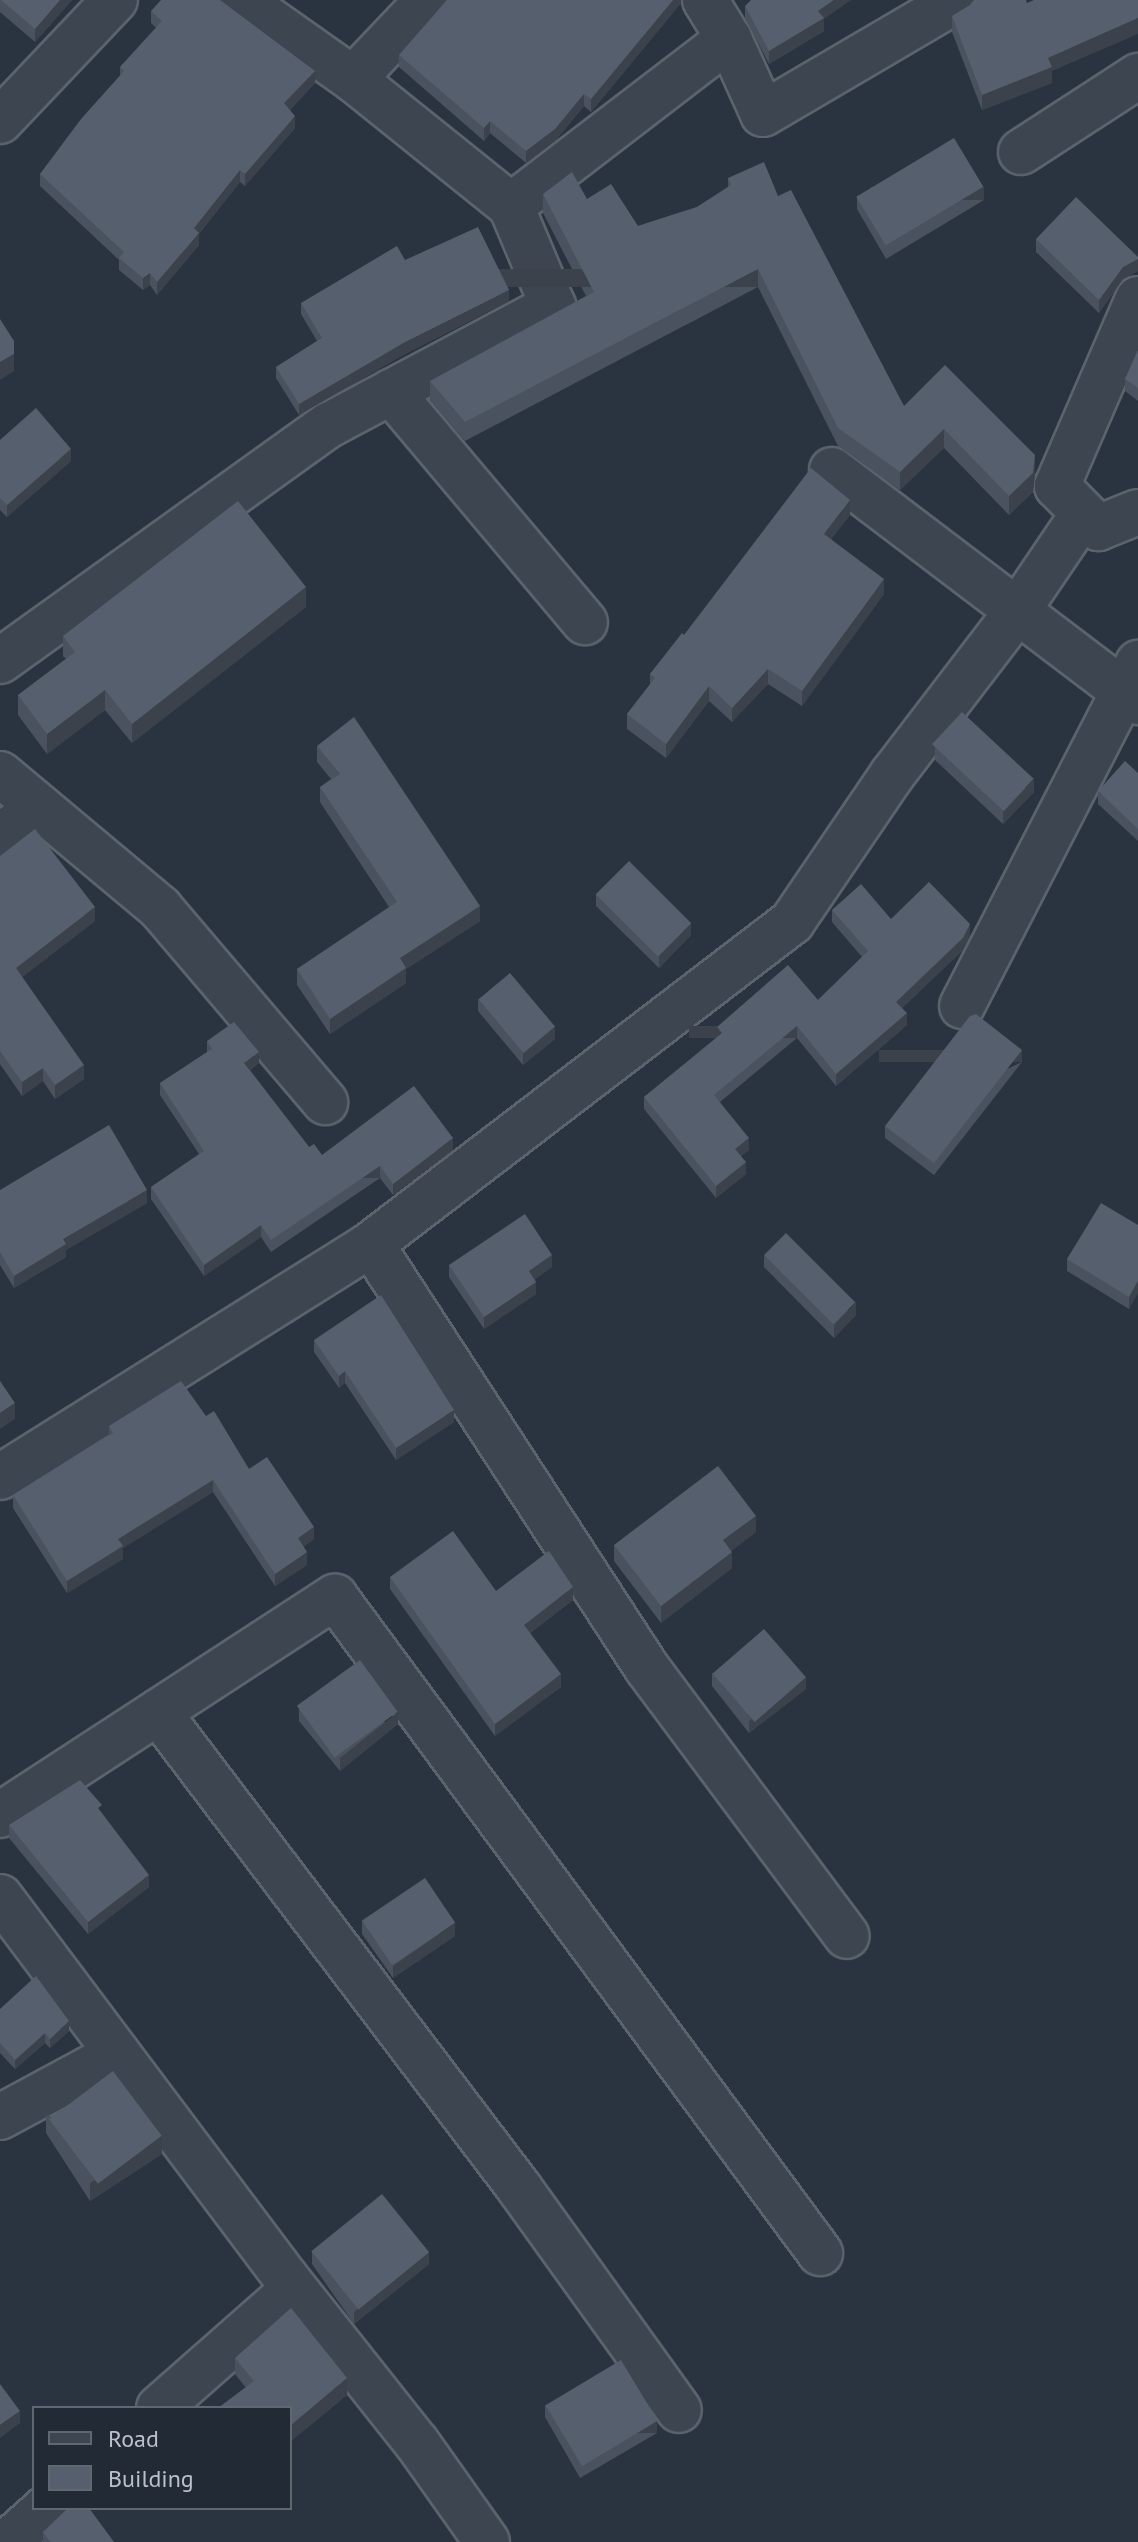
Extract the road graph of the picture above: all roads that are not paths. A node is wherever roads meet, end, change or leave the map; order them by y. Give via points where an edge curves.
1 (115, 0) edge
2 (241, 0) edge
3 (428, 0) edge
4 (705, 0) edge
5 (957, 0) edge
6 (729, 39) junction
7 (1138, 76) edge
8 (353, 79) junction
9 (0, 121) edge
10 (1021, 152) dead end
11 (511, 206) junction
12 (1138, 299) edge
13 (391, 392) junction
14 (832, 470) dead end
15 (1138, 512) edge
16 (1083, 514) junction
17 (1018, 610) junction
18 (585, 622) dead end
19 (0, 661) edge
20 (1134, 685) edge
21 (0, 774) edge
22 (40, 808) junction
23 (0, 836) edge
24 (962, 1006) dead end
25 (325, 1102) dead end
26 (371, 1244) junction
27 (0, 1477) edge
28 (158, 1712) junction
29 (0, 1815) edge
30 (0, 1897) edge
31 (847, 1936) dead end
32 (117, 2054) junction
33 (0, 2117) edge
34 (820, 2253) dead end
35 (294, 2289) junction
36 (161, 2406) edge
37 (679, 2410) dead end
38 (44, 2510) edge
39 (8, 2542) edge
40 (487, 2542) edge

1 - 9 street
2 - 8 street
3 - 8 street
4 - 6 street
5 - 6 street via 763,114
6 - 11 street
7 - 10 street
8 - 11 street
11 - 13 street via 553,306
12 - 16 street via 1057,486
13 - 18 street
13 - 19 street via 329,425
14 - 17 street
15 - 16 street via 1098,528
16 - 17 street
17 - 20 street
17 - 26 street via 892,775 792,922
20 - 24 street
21 - 22 street
22 - 23 street
22 - 25 street via 160,908
26 - 27 street
26 - 31 street via 647,1668
28 - 29 street
28 - 34 street via 335,1597
28 - 37 street via 520,2189
30 - 32 street
32 - 33 street
32 - 35 street
35 - 36 street
35 - 40 street via 417,2443
38 - 39 street

